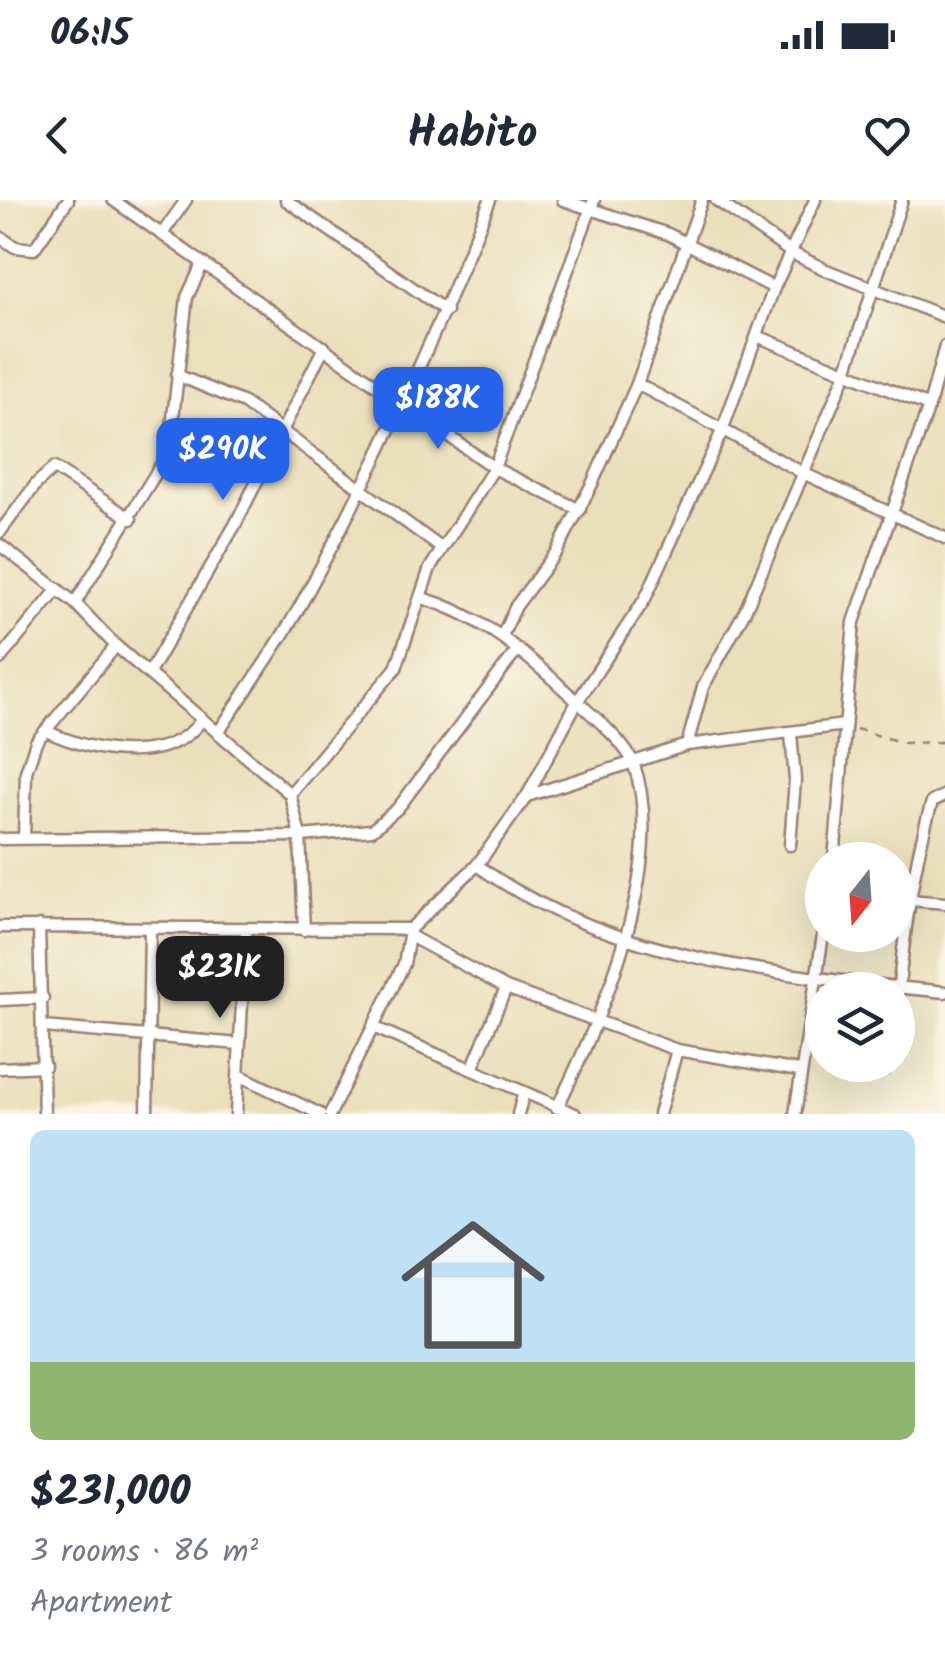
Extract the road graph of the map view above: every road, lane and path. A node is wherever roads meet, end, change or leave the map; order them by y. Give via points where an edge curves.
1 (68, 200) edge
2 (113, 200) edge
3 (186, 200) edge
4 (286, 200) edge
5 (490, 200) edge
6 (563, 200) edge
7 (702, 200) edge
8 (716, 200) edge
9 (815, 200) edge
10 (902, 200) edge
11 (593, 204) edge
12 (162, 234) junction
13 (0, 237) edge
14 (686, 242) junction
15 (792, 253) junction
16 (204, 262) junction
17 (774, 288) junction
18 (873, 290) junction
19 (446, 310) junction
20 (945, 317) edge
21 (757, 336) junction
22 (945, 346) edge
23 (324, 347) junction
24 (845, 374) junction
25 (177, 375) junction
26 (637, 384) junction
27 (404, 404) junction
28 (929, 406) junction
29 (722, 431) junction
30 (283, 435) junction
31 (494, 468) junction
32 (805, 474) junction
33 (362, 489) junction
34 (580, 510) junction
35 (892, 515) junction
36 (130, 519) junction
37 (0, 532) edge
38 (945, 538) edge
39 (0, 545) edge
40 (441, 548) junction
41 (58, 589) junction
42 (422, 598) junction
43 (75, 603) junction
44 (502, 636) junction
45 (116, 646) junction
46 (518, 649) junction
47 (0, 660) edge
48 (149, 673) junction
49 (576, 702) junction
50 (201, 721) junction
51 (845, 724) junction
52 (46, 731) junction
53 (218, 733) junction
54 (791, 734) junction
55 (945, 742) edge
56 (687, 746) junction
57 (634, 762) junction
58 (290, 794) junction
59 (945, 795) edge
60 (526, 796) junction
61 (300, 836) junction
62 (24, 838) junction
63 (0, 840) edge
64 (835, 842) edge
65 (790, 845) dead end
66 (477, 864) junction
67 (915, 874) edge
68 (915, 900) edge
69 (945, 903) edge
70 (39, 926) junction
71 (0, 927) edge
72 (150, 930) junction
73 (246, 930) junction
74 (304, 930) junction
75 (410, 932) junction
76 (625, 936) junction
77 (805, 974) edge
78 (506, 988) junction
79 (915, 992) edge
80 (945, 992) edge
81 (43, 998) junction
82 (0, 1000) edge
83 (599, 1023) junction
84 (44, 1026) junction
85 (373, 1028) junction
86 (805, 1037) edge
87 (146, 1038) junction
88 (239, 1044) junction
89 (677, 1050) junction
90 (45, 1066) junction
91 (0, 1068) edge
92 (472, 1069) junction
93 (799, 1071) junction
94 (239, 1075) junction
95 (524, 1092) junction
96 (557, 1108) junction
97 (44, 1114) edge
98 (147, 1114) edge
99 (236, 1114) edge
100 (320, 1114) edge
101 (330, 1114) edge
102 (518, 1114) edge
103 (575, 1114) edge
104 (659, 1114) edge
105 (795, 1114) edge

1 - 13 street via 34,248
2 - 12 street
3 - 12 street
4 - 19 street
5 - 19 street
6 - 11 street
7 - 14 street
8 - 15 street
9 - 15 street
10 - 18 street
11 - 14 street
11 - 31 street
12 - 16 street
14 - 17 street
14 - 26 street
15 - 17 street
15 - 18 street
16 - 23 street
16 - 25 street via 187,297
17 - 21 street
18 - 20 street
18 - 24 street
19 - 27 street
21 - 24 street
21 - 29 street
22 - 28 street
23 - 27 street
23 - 30 street
24 - 28 street
24 - 32 street
25 - 30 street via 244,403
25 - 36 street via 169,452
26 - 29 street
26 - 34 street
27 - 31 street
27 - 33 street
28 - 35 street
29 - 32 street
29 - 49 street via 645,599
30 - 33 street
30 - 48 street
31 - 34 street
31 - 40 street
32 - 35 street
32 - 56 street via 746,611 703,687
33 - 40 street
33 - 53 street via 304,598
34 - 44 street
35 - 38 street
35 - 51 street via 854,622
36 - 37 street via 54,468
36 - 43 street
39 - 41 street
40 - 42 street
41 - 43 street
41 - 47 street
42 - 44 street
42 - 58 street via 383,689
43 - 45 street
44 - 46 street
45 - 48 street
45 - 52 street
46 - 49 street
46 - 61 street via 386,822 372,830
48 - 50 street
49 - 57 street
49 - 60 street
50 - 52 street via 176,744 146,750 91,748
50 - 53 street
51 - 54 street
51 - 55 path via 904,743
51 - 64 street
52 - 62 street via 26,772
53 - 58 street
54 - 56 street
54 - 65 street
56 - 57 street
57 - 60 street
57 - 76 street via 643,814
58 - 61 street
59 - 67 street via 932,802
60 - 66 street
61 - 62 street
61 - 74 street
62 - 63 street
66 - 75 street
66 - 76 street via 542,907
68 - 69 street
70 - 71 street
70 - 72 street
70 - 81 street
72 - 73 street
72 - 87 street
73 - 74 street
73 - 88 street
74 - 75 street
75 - 78 street
75 - 85 street via 404,964
76 - 77 street
76 - 83 street
78 - 83 street
78 - 92 street
79 - 80 street
81 - 82 street
81 - 84 street
83 - 89 street
83 - 96 street
84 - 87 street
84 - 90 street
85 - 92 street
85 - 101 street
86 - 93 street
87 - 88 street
87 - 98 street
88 - 94 street
89 - 93 street
89 - 104 street
90 - 91 street
90 - 97 street
92 - 95 street
93 - 105 street
94 - 99 street
94 - 100 street
95 - 96 street
95 - 102 street
96 - 103 street

